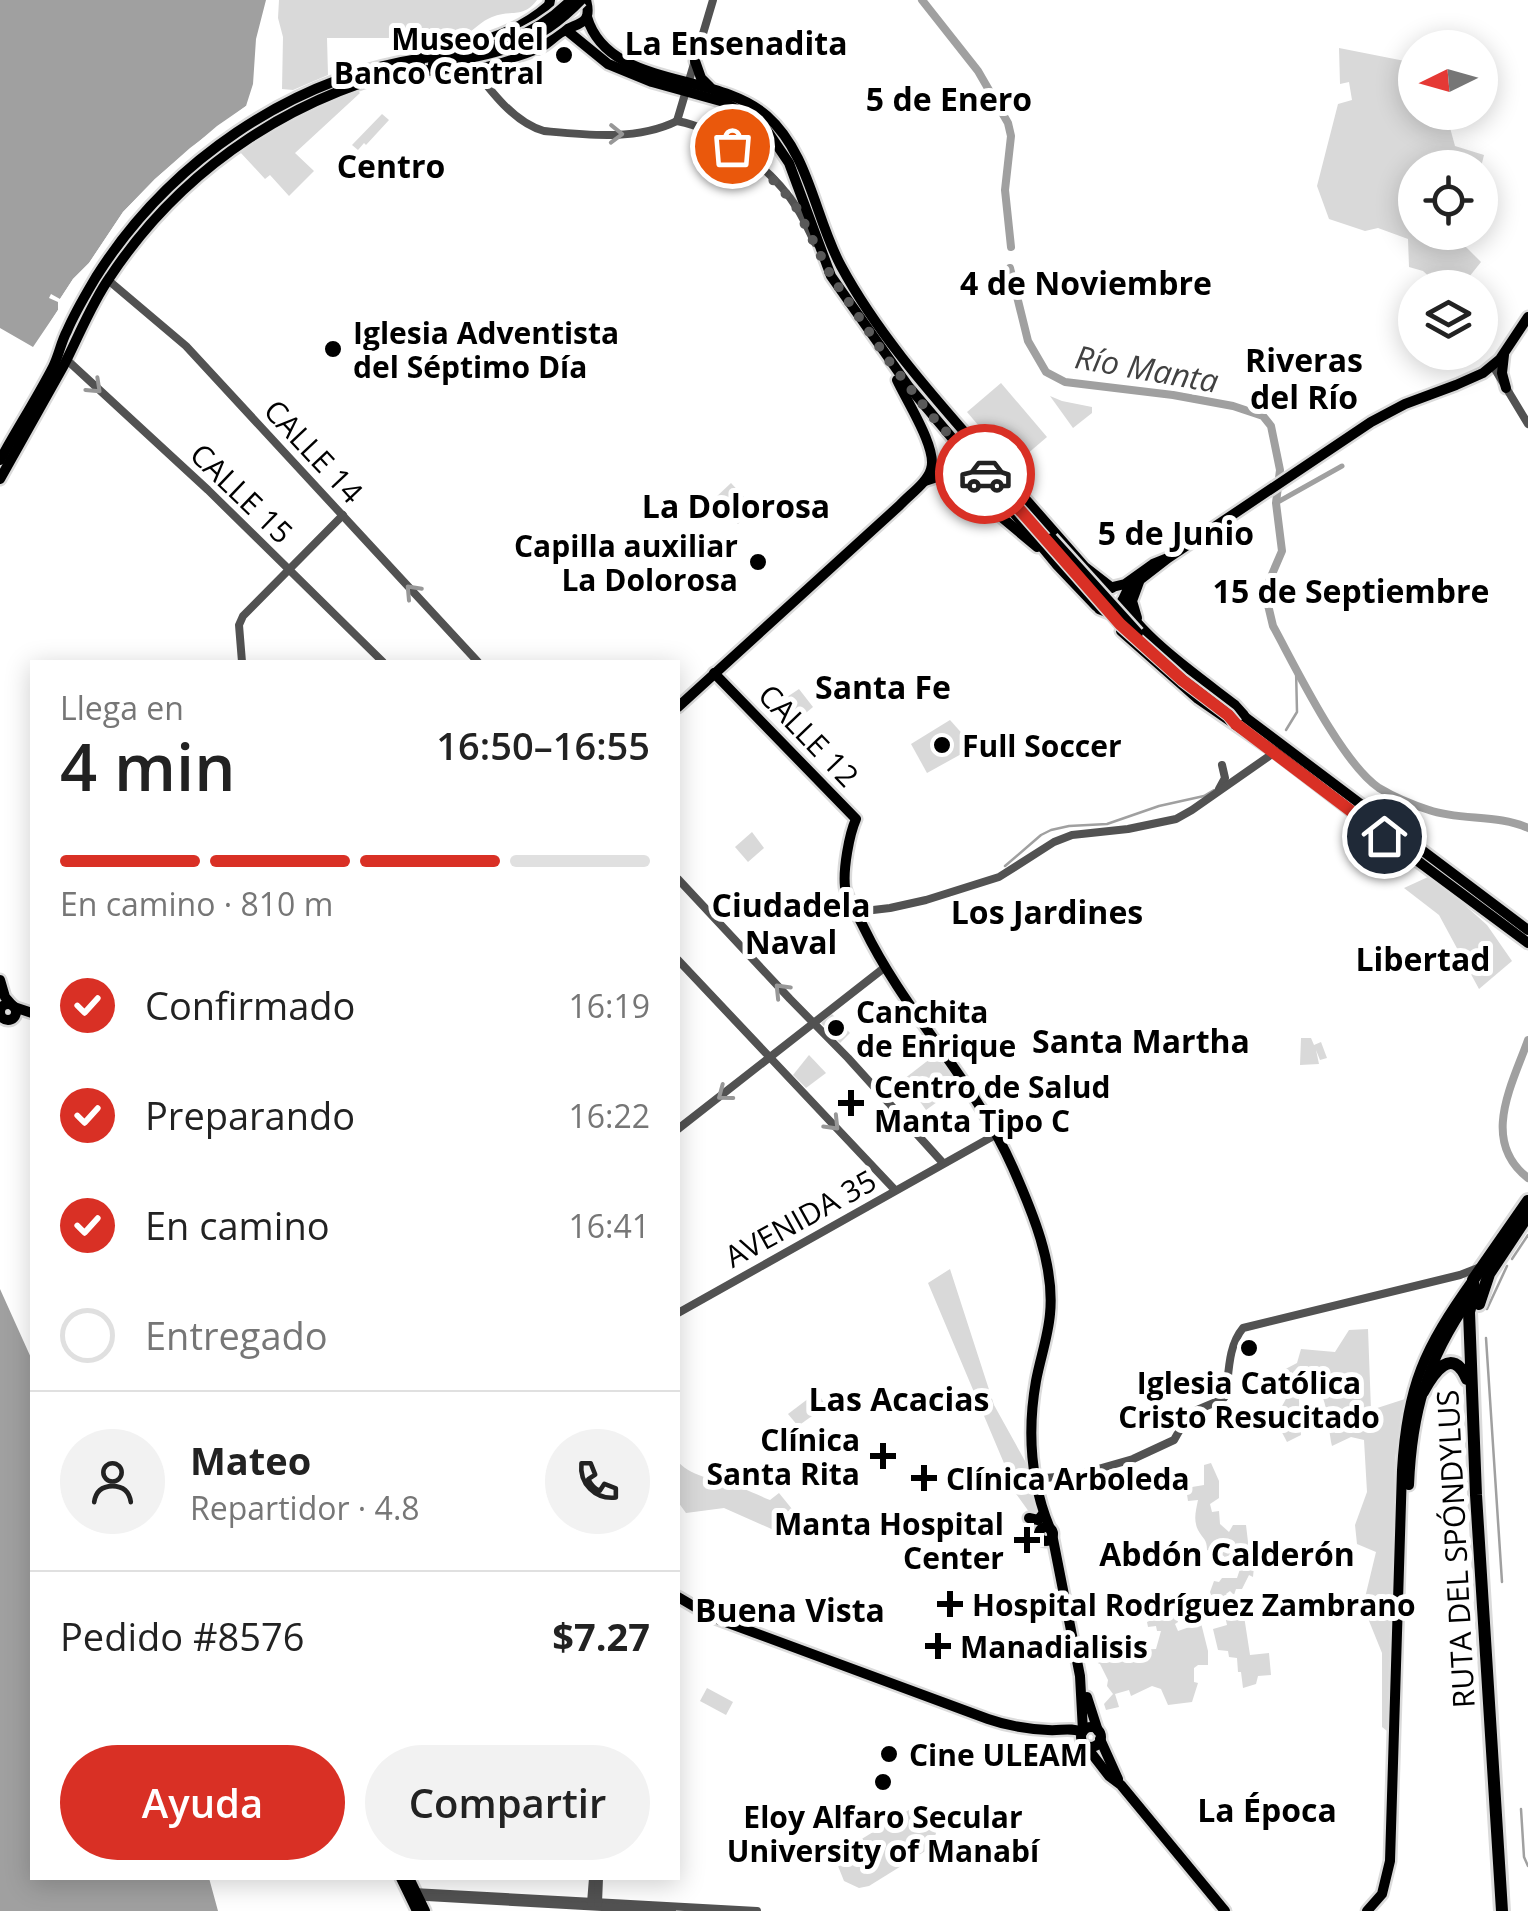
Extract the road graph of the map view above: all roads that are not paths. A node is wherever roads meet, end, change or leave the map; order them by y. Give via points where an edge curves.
1 (571, 0) edge
2 (584, 0) edge
3 (597, 0) edge
4 (713, 0) edge
5 (549, 3) edge
6 (587, 17) junction
7 (566, 29) junction
8 (508, 32) junction
9 (578, 40) junction
10 (549, 42) junction
11 (516, 57) junction
12 (403, 61) junction
13 (429, 61) junction
14 (695, 61) junction
15 (471, 65) junction
16 (390, 74) junction
17 (688, 86) junction
18 (710, 87) junction
19 (677, 121) junction
20 (813, 214) junction
21 (116, 248) junction
22 (827, 267) junction
23 (108, 280) junction
24 (1528, 317) edge
25 (1506, 350) junction
26 (66, 360) junction
27 (1498, 360) edge
28 (889, 361) junction
29 (1486, 370) edge
30 (1495, 370) edge
31 (1473, 378) junction
32 (1506, 388) junction
33 (1528, 424) edge
34 (978, 448) junction
35 (0, 460) edge
36 (980, 470) junction
37 (0, 478) edge
38 (924, 481) junction
39 (1000, 482) junction
40 (343, 515) junction
41 (1057, 565) junction
42 (1086, 567) junction
43 (289, 569) junction
44 (1138, 578) junction
45 (1112, 588) junction
46 (1121, 600) junction
47 (1098, 608) junction
48 (1146, 632) junction
49 (242, 660) edge
50 (381, 660) edge
51 (476, 660) edge
52 (714, 673) junction
53 (680, 705) edge
54 (1240, 720) junction
55 (1276, 752) junction
56 (1222, 766) dead end
57 (1212, 795) junction
58 (680, 881) edge
59 (856, 912) junction
60 (1528, 930) edge
61 (1528, 943) edge
62 (680, 962) edge
63 (884, 968) junction
64 (0, 980) edge
65 (13, 1010) junction
66 (0, 1012) edge
67 (30, 1015) edge
68 (814, 1022) junction
69 (770, 1058) junction
70 (680, 1127) edge
71 (997, 1134) junction
72 (944, 1164) junction
73 (895, 1190) junction
74 (1528, 1200) edge
75 (1528, 1215) edge
76 (1473, 1283) junction
77 (680, 1312) edge
78 (1423, 1392) junction
79 (1472, 1401) junction
80 (1035, 1479) junction
81 (1040, 1500) junction
82 (1042, 1515) junction
83 (1030, 1518) dead end
84 (1048, 1533) junction
85 (680, 1598) edge
86 (1080, 1678) junction
87 (1099, 1735) junction
88 (1081, 1736) junction
89 (1120, 1785) junction
90 (403, 1880) edge
91 (410, 1880) edge
92 (596, 1880) edge
93 (414, 1894) junction
94 (594, 1904) junction
95 (417, 1911) edge
96 (425, 1911) edge
97 (672, 1911) edge
98 (757, 1911) edge
99 (1225, 1911) edge
100 (1367, 1911) edge
101 (1378, 1911) edge
102 (1505, 1911) edge

1 - 13 main road, bridge via 508,42
2 - 6 main road
2 - 13 main road, bridge via 512,48
3 - 6 street
4 - 14 street
5 - 7 main road via 552,21
5 - 8 main road
6 - 7 main road
6 - 17 main road via 598,41 619,58
7 - 9 main road
7 - 10 main road
8 - 11 main road via 522,38
8 - 12 main road
9 - 10 main road
9 - 17 main road via 619,70
10 - 11 main road
11 - 15 main road
12 - 13 main road
12 - 21 main road via 328,84 246,126 176,181
13 - 16 main road
14 - 17 street
14 - 18 main road
15 - 16 main road
15 -> 19 street via 536,129 630,134
16 - 23 main road via 306,106 225,154 157,217
17 - 18 main road
17 - 19 street
17 - 20 main road via 751,116 768,132
18 - 20 main road via 744,99 789,141
19 - 22 street via 705,130 764,170 799,210
20 - 22 main road
20 - 34 main road via 880,326
21 - 26 main road
21 - 35 main road
22 - 28 main road
23 - 26 main road
23 - 40 street, CALLE 14 via 186,346
24 - 25 main road
25 - 27 main road
25 - 32 main road
26 - 37 main road
26 -> 43 street, CALLE 15
28 - 36 main road
28 - 38 main road via 932,454
29 - 31 main road
30 - 32 street
31 - 32 main road
31 - 44 main road via 1391,410
32 - 33 street
34 - 39 main road
34 - 42 main road
36 - 39 main road
36 - 41 main road
38 - 41 main road via 956,479
38 - 52 main road
39 - 54 main road, bridge via 1148,643
39 - 54 main road, bridge via 1120,624
40 - 43 street
51 -> 40 street, CALLE 14
41 - 47 main road
42 - 44 main road via 1114,579
42 - 45 main road
43 - 49 street via 242,616
43 - 50 street, CALLE 15
44 - 45 main road
44 - 46 main road
44 - 48 main road via 1133,608
45 - 46 main road
45 - 47 main road via 1097,594
46 - 47 main road via 1113,612
46 - 48 main road
47 - 54 main road via 1179,684 1223,717
48 - 54 main road via 1235,705
52 - 53 main road
52 - 59 main road, CALLE 12 via 856,820 845,886
54 - 55 main road
54 - 60 main road
55 - 57 street
55 - 61 main road
56 - 57 street via 1224,782
57 - 59 street via 1166,822 1072,835 999,877
68 -> 58 street
59 - 63 main road, CALLE 12
62 - 69 street
63 - 68 street
63 - 71 main road, CALLE 12
64 - 65 main road
65 - 66 main road via 3,1006
65 - 67 main road
68 - 69 street
68 - 72 street
69 -> 70 street
69 -> 73 street
71 - 72 street, AVENIDA 35
71 - 80 main road, CALLE 12 via 1048,1274 1050,1315 1030,1424
72 - 73 street, AVENIDA 35
73 - 77 street, AVENIDA 35
74 - 76 highway, RUTA DEL SPÓNDYLUS
75 - 76 highway, RUTA DEL SPÓNDYLUS
76 - 78 main road
76 - 79 highway, RUTA DEL SPÓNDYLUS
76 - 80 street via 1243,1328 1226,1395 1197,1410 1174,1440 1077,1475
76 - 100 main road via 1427,1353 1404,1432 1390,1861 1382,1894
76 - 102 highway, RUTA DEL SPÓNDYLUS
78 - 79 highway via 1436,1369 1455,1364 1466,1374
78 - 101 main road via 1409,1475 1398,1856
79 - 102 highway, RUTA DEL SPÓNDYLUS
80 - 81 main road, CALLE 12
81 - 82 main road, CALLE 12
81 - 84 main road, CALLE 12
82 - 83 main road
82 - 84 main road, CALLE 12
84 - 86 main road, CALLE 12
85 - 88 main road via 712,1617 988,1720
86 - 87 main road, CALLE 12
86 - 88 main road, CALLE 12
87 - 88 main road via 1090,1728
87 - 88 main road via 1093,1747
87 - 89 main road, CALLE 12
88 - 89 main road, CALLE 12
89 - 99 main road, CALLE 12
90 - 93 main road
91 - 93 main road
92 - 94 street
93 - 94 street
93 - 95 main road
93 - 96 main road
94 - 97 street
94 - 98 street

